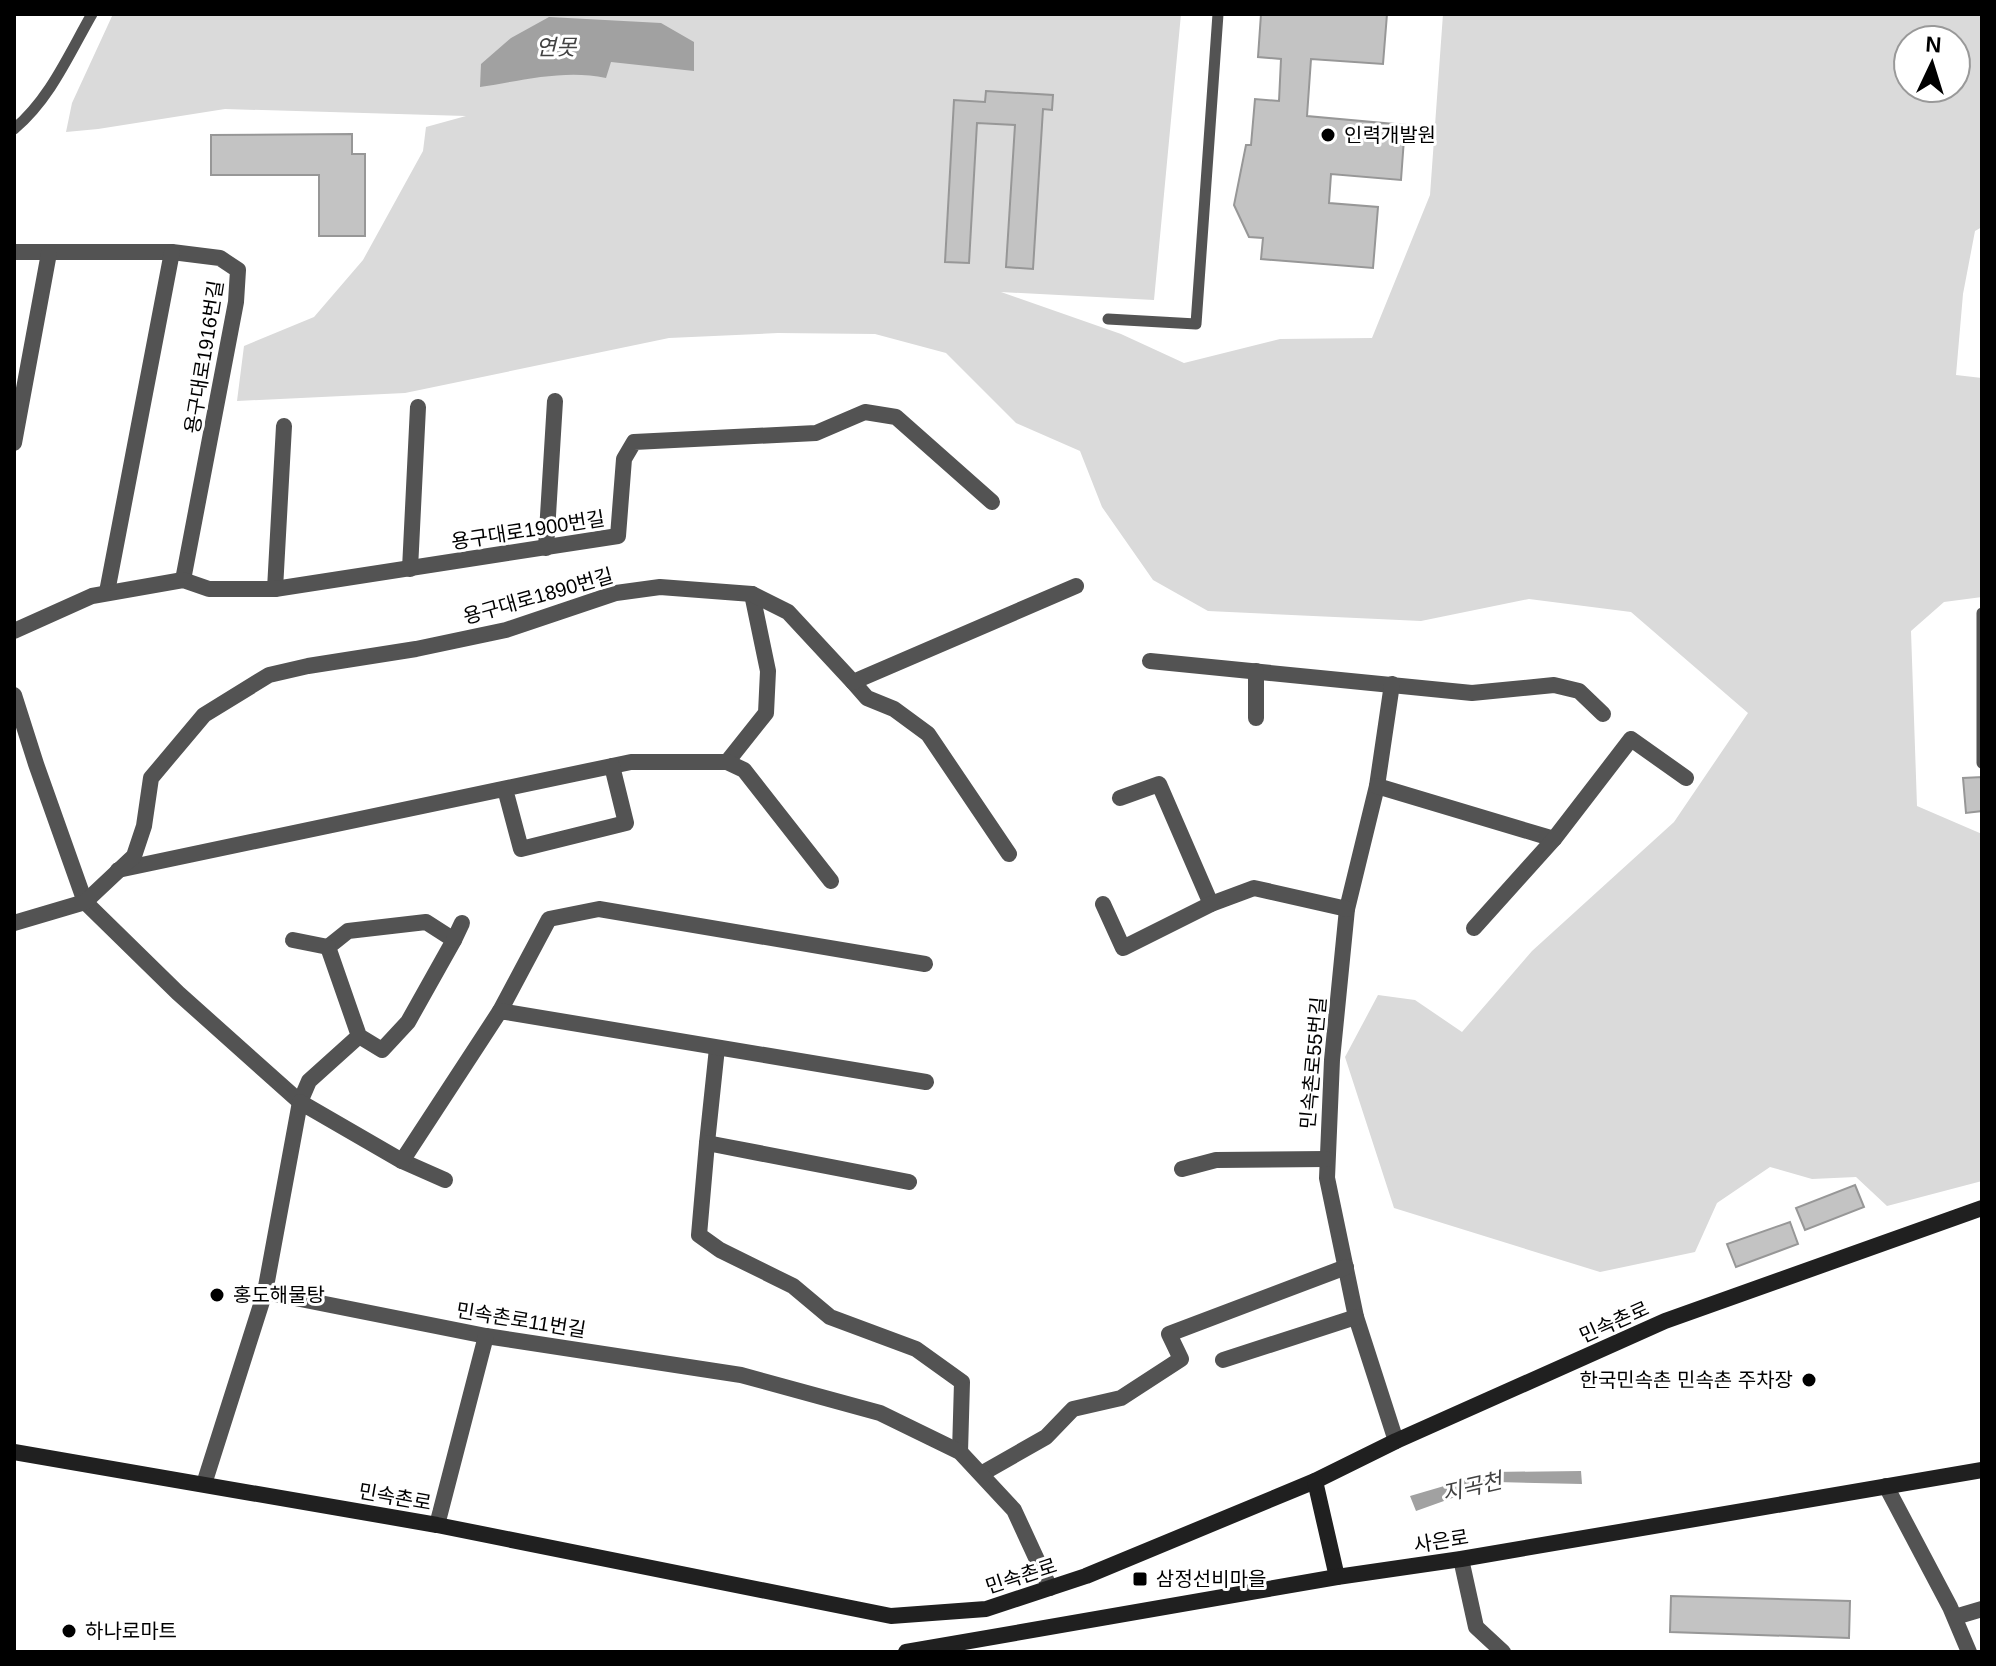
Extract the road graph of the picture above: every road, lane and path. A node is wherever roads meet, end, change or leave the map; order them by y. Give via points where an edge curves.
1 (92, 14) edge
2 (1218, 14) edge
3 (14, 129) edge
4 (14, 252) edge
5 (172, 252) junction
6 (49, 253) junction
7 (1108, 319) dead end
8 (555, 401) dead end
9 (418, 407) dead end
10 (284, 426) dead end
11 (14, 443) edge
12 (992, 502) dead end
13 (546, 548) junction
14 (410, 569) junction
15 (183, 580) junction
16 (1076, 586) dead end
17 (275, 589) junction
18 (107, 592) junction
19 (752, 594) junction
20 (1982, 613) edge
21 (14, 631) edge
22 (1150, 661) dead end
23 (1256, 671) junction
24 (853, 682) junction
25 (1392, 684) junction
26 (14, 695) edge
27 (1603, 714) dead end
28 (1256, 718) dead end
29 (727, 762) junction
30 (1982, 763) edge
31 (612, 766) junction
32 (1686, 778) dead end
33 (1377, 786) junction
34 (505, 789) junction
35 (1120, 798) dead end
36 (1554, 839) junction
37 (1009, 854) dead end
38 (116, 871) junction
39 (831, 881) dead end
40 (85, 902) junction
41 (1103, 904) dead end
42 (1211, 904) junction
43 (1347, 909) junction
44 (14, 923) edge
45 (462, 923) dead end
46 (1474, 928) dead end
47 (293, 940) dead end
48 (454, 940) junction
49 (328, 947) junction
50 (925, 964) dead end
51 (500, 1011) junction
52 (359, 1036) junction
53 (717, 1048) junction
54 (926, 1082) dead end
55 (300, 1102) junction
56 (707, 1143) junction
57 (1326, 1159) junction
58 (402, 1161) junction
59 (1182, 1169) dead end
60 (445, 1180) dead end
61 (909, 1182) dead end
62 (1982, 1208) edge
63 (1346, 1267) junction
64 (265, 1292) junction
65 (1356, 1317) junction
66 (486, 1336) junction
67 (1223, 1360) dead end
68 (1396, 1441) junction
69 (14, 1452) edge
70 (960, 1452) junction
71 (1982, 1470) edge
72 (981, 1474) junction
73 (1315, 1481) junction
74 (204, 1484) junction
75 (1886, 1486) junction
76 (437, 1525) junction
77 (1461, 1559) junction
78 (1337, 1577) junction
79 (1050, 1588) junction
80 (1982, 1609) edge
81 (1955, 1617) junction
82 (969, 1646) edge
83 (906, 1652) edge
84 (1503, 1652) edge
85 (1969, 1652) edge

1 - 3 lane via 47,94
2 - 7 lane via 1196,324
4 - 6 street, 용구대로1916번길
5 - 6 street, 용구대로1916번길
5 - 15 street, 용구대로1916번길 via 220,258 238,270
5 - 18 street
6 - 11 street
8 - 13 street
9 - 14 street
10 - 17 street
12 - 13 street, 용구대로1900번길 via 896,417 865,412 816,433 634,442 624,459 618,536
13 - 14 street, 용구대로1900번길
14 - 17 street, 용구대로1900번길
15 - 17 street, 용구대로1900번길 via 209,589
15 - 18 street, 용구대로1900번길
16 - 24 street
18 - 21 street, 용구대로1900번길
19 - 24 street, 용구대로1890번길 via 788,612
19 - 29 street via 768,671 766,713
19 - 38 street, 용구대로1890번길 via 660,587 616,593 506,630 269,675 204,715 151,778 134,856
20 - 30 lane
22 - 23 street
23 - 25 street
23 - 28 street
24 - 37 street, 용구대로1890번길 via 867,698 894,709 928,734
25 - 27 street via 1472,693 1554,685 1579,691
25 - 33 street, 민속촌로55번길
26 - 40 street
29 - 31 street
29 - 39 street via 744,770
31 - 34 street
31 - 34 street via 626,823 521,849
32 - 36 street via 1631,739
33 - 36 street
33 - 43 street, 민속촌로55번길
34 - 38 street
35 - 42 street via 1159,784
36 - 46 street
38 - 40 street, 용구대로1890번길
40 - 44 street, 용구대로1890번길
40 - 55 street
41 - 42 street via 1123,948
42 - 43 street via 1254,888
43 - 57 street, 민속촌로55번길
45 - 48 street
47 - 49 street
48 - 49 street via 426,922 348,931
48 - 52 street via 408,1022 382,1050
49 - 52 street
50 - 51 street via 599,909 549,919
51 - 53 street
51 - 58 street
52 - 55 street via 309,1081
53 - 54 street
53 - 56 street
55 - 58 street
55 - 64 street
56 - 61 street
56 - 70 street via 699,1235 793,1286 830,1317 916,1349 947,1368 962,1382
57 - 59 street via 1216,1160
57 - 63 street, 민속촌로55번길
58 - 60 street
62 - 68 street, 민속촌로 via 1665,1321
63 - 65 street, 민속촌로55번길
63 - 72 street via 1169,1334 1181,1359 1121,1398 1073,1409 1046,1437
64 - 66 street, 민속촌로11번길
64 - 74 street
65 - 67 street
65 - 68 street, 민속촌로55번길
66 - 70 street, 민속촌로11번길 via 753,1378 880,1413
66 - 76 street
68 - 73 street, 민속촌로
69 - 74 street, 민속촌로
70 - 72 street, 민속촌로11번길
71 - 75 street, 사은로
72 - 79 street, 민속촌로11번길 via 1014,1510
73 - 78 street
73 - 79 street, 민속촌로
74 - 76 street, 민속촌로
75 - 77 street, 사은로
75 - 81 street
76 - 79 street, 민속촌로 via 891,1616 986,1609
77 - 78 street, 사은로
77 - 84 street via 1476,1627
78 - 82 street, 사은로
80 - 81 street
81 - 85 street
82 - 83 street, 사은로

